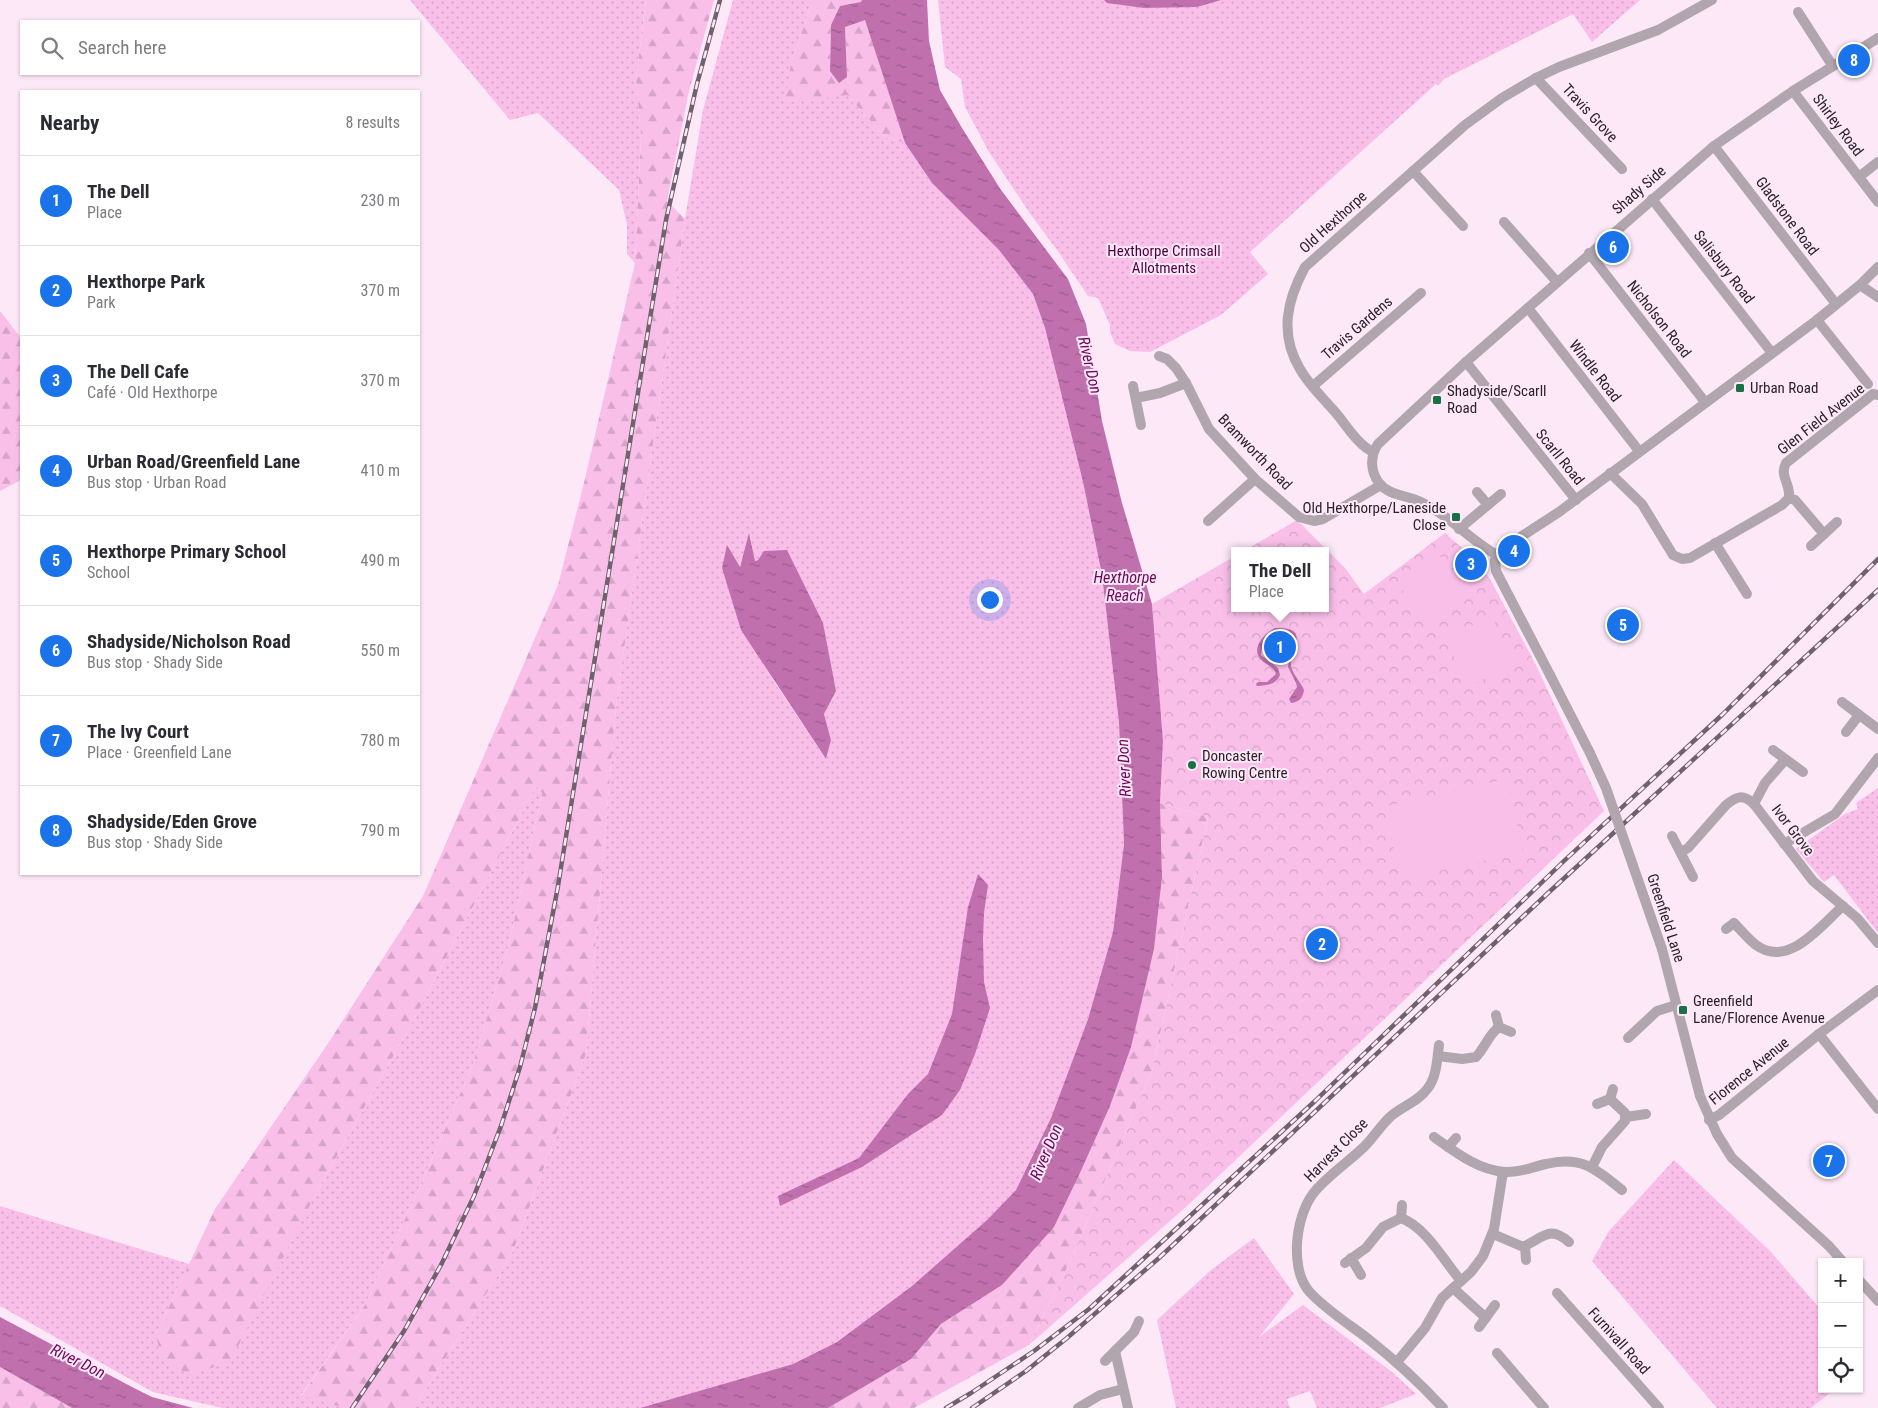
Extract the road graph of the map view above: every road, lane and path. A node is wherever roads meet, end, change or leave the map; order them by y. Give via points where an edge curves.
1 (1712, 0) edge
2 (1798, 12) dead end
3 (1878, 38) edge
4 (1832, 66) junction
5 (1536, 78) junction
6 (1793, 91) junction
7 (1714, 146) junction
8 (1878, 162) edge
9 (1622, 169) dead end
10 (1413, 171) junction
11 (1859, 177) junction
12 (1652, 200) junction
13 (1878, 202) edge
14 (1504, 222) dead end
15 (1463, 226) dead end
16 (1590, 253) junction
17 (1878, 267) edge
18 (1557, 282) junction
19 (1860, 285) junction
20 (1421, 292) dead end
21 (1878, 297) edge
22 (1836, 304) junction
23 (1528, 308) junction
24 (1817, 320) junction
25 (1772, 353) junction
26 (1159, 356) dead end
27 (1466, 362) junction
28 (1186, 382) junction
29 (1868, 384) dead end
30 (1133, 386) dead end
31 (1313, 386) junction
32 (1878, 395) edge
33 (1136, 398) junction
34 (1705, 402) junction
35 (1141, 425) dead end
36 (1373, 452) junction
37 (1639, 452) junction
38 (1610, 473) junction
39 (1256, 479) junction
40 (1381, 485) junction
41 (1477, 492) dead end
42 (1501, 494) dead end
43 (1789, 498) junction
44 (1576, 500) junction
45 (1488, 505) junction
46 (1208, 521) dead end
47 (1837, 522) dead end
48 (1459, 528) junction
49 (1824, 534) junction
50 (1715, 543) junction
51 (1811, 546) dead end
52 (1497, 555) junction
53 (1747, 594) dead end
54 (1842, 702) dead end
55 (1859, 715) junction
56 (1878, 729) edge
57 (1846, 732) dead end
58 (1773, 750) dead end
59 (1878, 758) edge
60 (1785, 760) junction
61 (1803, 772) dead end
62 (1754, 804) junction
63 (1672, 836) dead end
64 (1784, 844) junction
65 (1680, 852) junction
66 (1693, 877) dead end
67 (1843, 906) junction
68 (1726, 928) dead end
69 (1878, 943) edge
70 (1878, 990) edge
71 (1676, 1005) junction
72 (1496, 1015) dead end
73 (1499, 1028) junction
74 (1511, 1032) dead end
75 (1819, 1034) junction
76 (1628, 1038) dead end
77 (1439, 1045) dead end
78 (1438, 1056) junction
79 (1613, 1089) dead end
80 (1610, 1100) junction
81 (1597, 1104) dead end
82 (1878, 1109) edge
83 (1646, 1114) dead end
84 (1626, 1117) junction
85 (1709, 1120) junction
86 (1434, 1137) dead end
87 (1456, 1138) dead end
88 (1448, 1147) junction
89 (1592, 1167) junction
90 (1503, 1172) junction
91 (1622, 1190) dead end
92 (1402, 1205) dead end
93 (1402, 1218) junction
94 (1493, 1234) junction
95 (1569, 1242) dead end
96 (1525, 1246) junction
97 (1840, 1258) edge
98 (1526, 1260) dead end
99 (1361, 1276) dead end
100 (1461, 1280) junction
101 (1863, 1284) edge
102 (1452, 1288) junction
103 (1557, 1293) dead end
104 (1878, 1301) edge
105 (1495, 1305) dead end
106 (1486, 1318) junction
107 (1139, 1321) dead end
108 (1479, 1327) dead end
109 (1114, 1351) junction
110 (1497, 1353) dead end
111 (1105, 1361) dead end
112 (1397, 1362) junction
113 (1124, 1390) junction
114 (1078, 1408) edge
115 (1128, 1408) edge
116 (1443, 1408) edge
117 (1544, 1408) edge
118 (1659, 1408) edge

1 - 5 street, Old Hexthorpe via 1658,30
2 - 4 street
3 - 4 street, Shady Side
4 - 6 street, Shady Side
5 - 9 street, Travis Grove
5 - 10 street, Old Hexthorpe via 1479,114
6 - 7 street, Shady Side
6 - 11 street, Shirley Road
7 - 12 street, Shady Side
7 - 22 street, Gladstone Road
8 - 11 street
10 - 15 street
10 - 31 street, Old Hexthorpe via 1315,256 1298,280 1290,298 1288,330 1297,363
11 - 13 street, Shirley Road
12 - 16 street, Shady Side
12 - 25 street, Salisbury Road
14 - 18 street
16 - 18 street, Shady Side
16 - 34 street, Nicholson Road
17 - 19 street
18 - 23 street, Shady Side
19 - 21 street
19 - 22 street
20 - 31 street, Travis Gardens
22 - 24 street
23 - 27 street, Shady Side
23 - 37 street, Windle Road
24 - 25 street
24 - 29 street
25 - 34 street
26 - 28 street, Bramworth Road via 1171,362
27 - 36 street, Shady Side via 1383,438
27 - 44 street, Scarll Road
28 - 33 street via 1160,393
28 - 39 street, Bramworth Road via 1209,429
30 - 33 street
31 - 36 street, Old Hexthorpe via 1362,444
32 - 43 street, Glen Field Avenue via 1873,394 1786,463 1782,474 1789,487
33 - 35 street
34 - 37 street
36 - 40 street via 1372,466
37 - 38 street
38 - 44 street
38 - 50 street via 1642,504 1677,557 1690,558
39 - 40 street, Bramworth Road via 1299,516 1314,521
39 - 46 street
40 - 48 street via 1422,502
41 - 45 street
42 - 45 street
43 - 49 street via 1795,500
43 - 50 street
44 - 52 street
45 - 48 street
47 - 49 street
48 - 52 street
49 - 51 street
50 - 53 street
52 - 71 street, Greenfield Lane, bridge via 1496,571 1606,788 1662,949
54 - 55 street
55 - 56 street
55 - 57 street
58 - 60 street
59 - 64 street via 1835,814
60 - 61 street
60 - 62 street via 1765,783
62 - 64 street, Ivor Grove
62 - 65 street, Ivor Grove via 1747,798 1732,800 1688,848
63 - 65 street
64 - 67 street, Ivor Grove via 1813,881
65 - 66 street
67 - 68 street via 1803,942 1787,951 1757,946 1734,923
67 - 69 street, Ivor Grove
70 - 75 street, Florence Avenue
71 - 76 street via 1658,1011
71 - 85 street, Greenfield Lane
72 - 73 street
73 - 74 street
73 - 78 street via 1476,1057
75 - 82 street
75 - 85 street, Florence Avenue
77 - 78 street, Harvest Close
78 - 112 street, Harvest Close via 1428,1089 1383,1123 1368,1142 1312,1195 1304,1212 1296,1247 1300,1275 1309,1292
79 - 80 street
80 - 81 street
80 - 84 street
83 - 84 street
84 - 89 street via 1622,1127 1602,1147
85 - 97 street, Greenfield Lane via 1732,1158
86 - 88 street
87 - 88 street
88 - 90 street via 1474,1162
89 - 90 street via 1555,1162 1519,1172
89 - 91 street
90 - 94 street
92 - 93 street
93 - 99 street via 1383,1227 1366,1248 1348,1261
93 - 100 street via 1430,1240
94 - 96 street
94 - 100 street via 1477,1265
95 - 96 street via 1551,1232
96 - 98 street
100 - 102 street
101 - 104 street
102 - 106 street
102 - 112 street
103 - 118 street, Furnivall Road
105 - 106 street
106 - 108 street
107 - 109 street via 1134,1332
109 - 111 street
109 - 113 street
110 - 117 street
112 - 116 street, Harvest Close
113 - 114 street via 1100,1395
113 - 115 street

